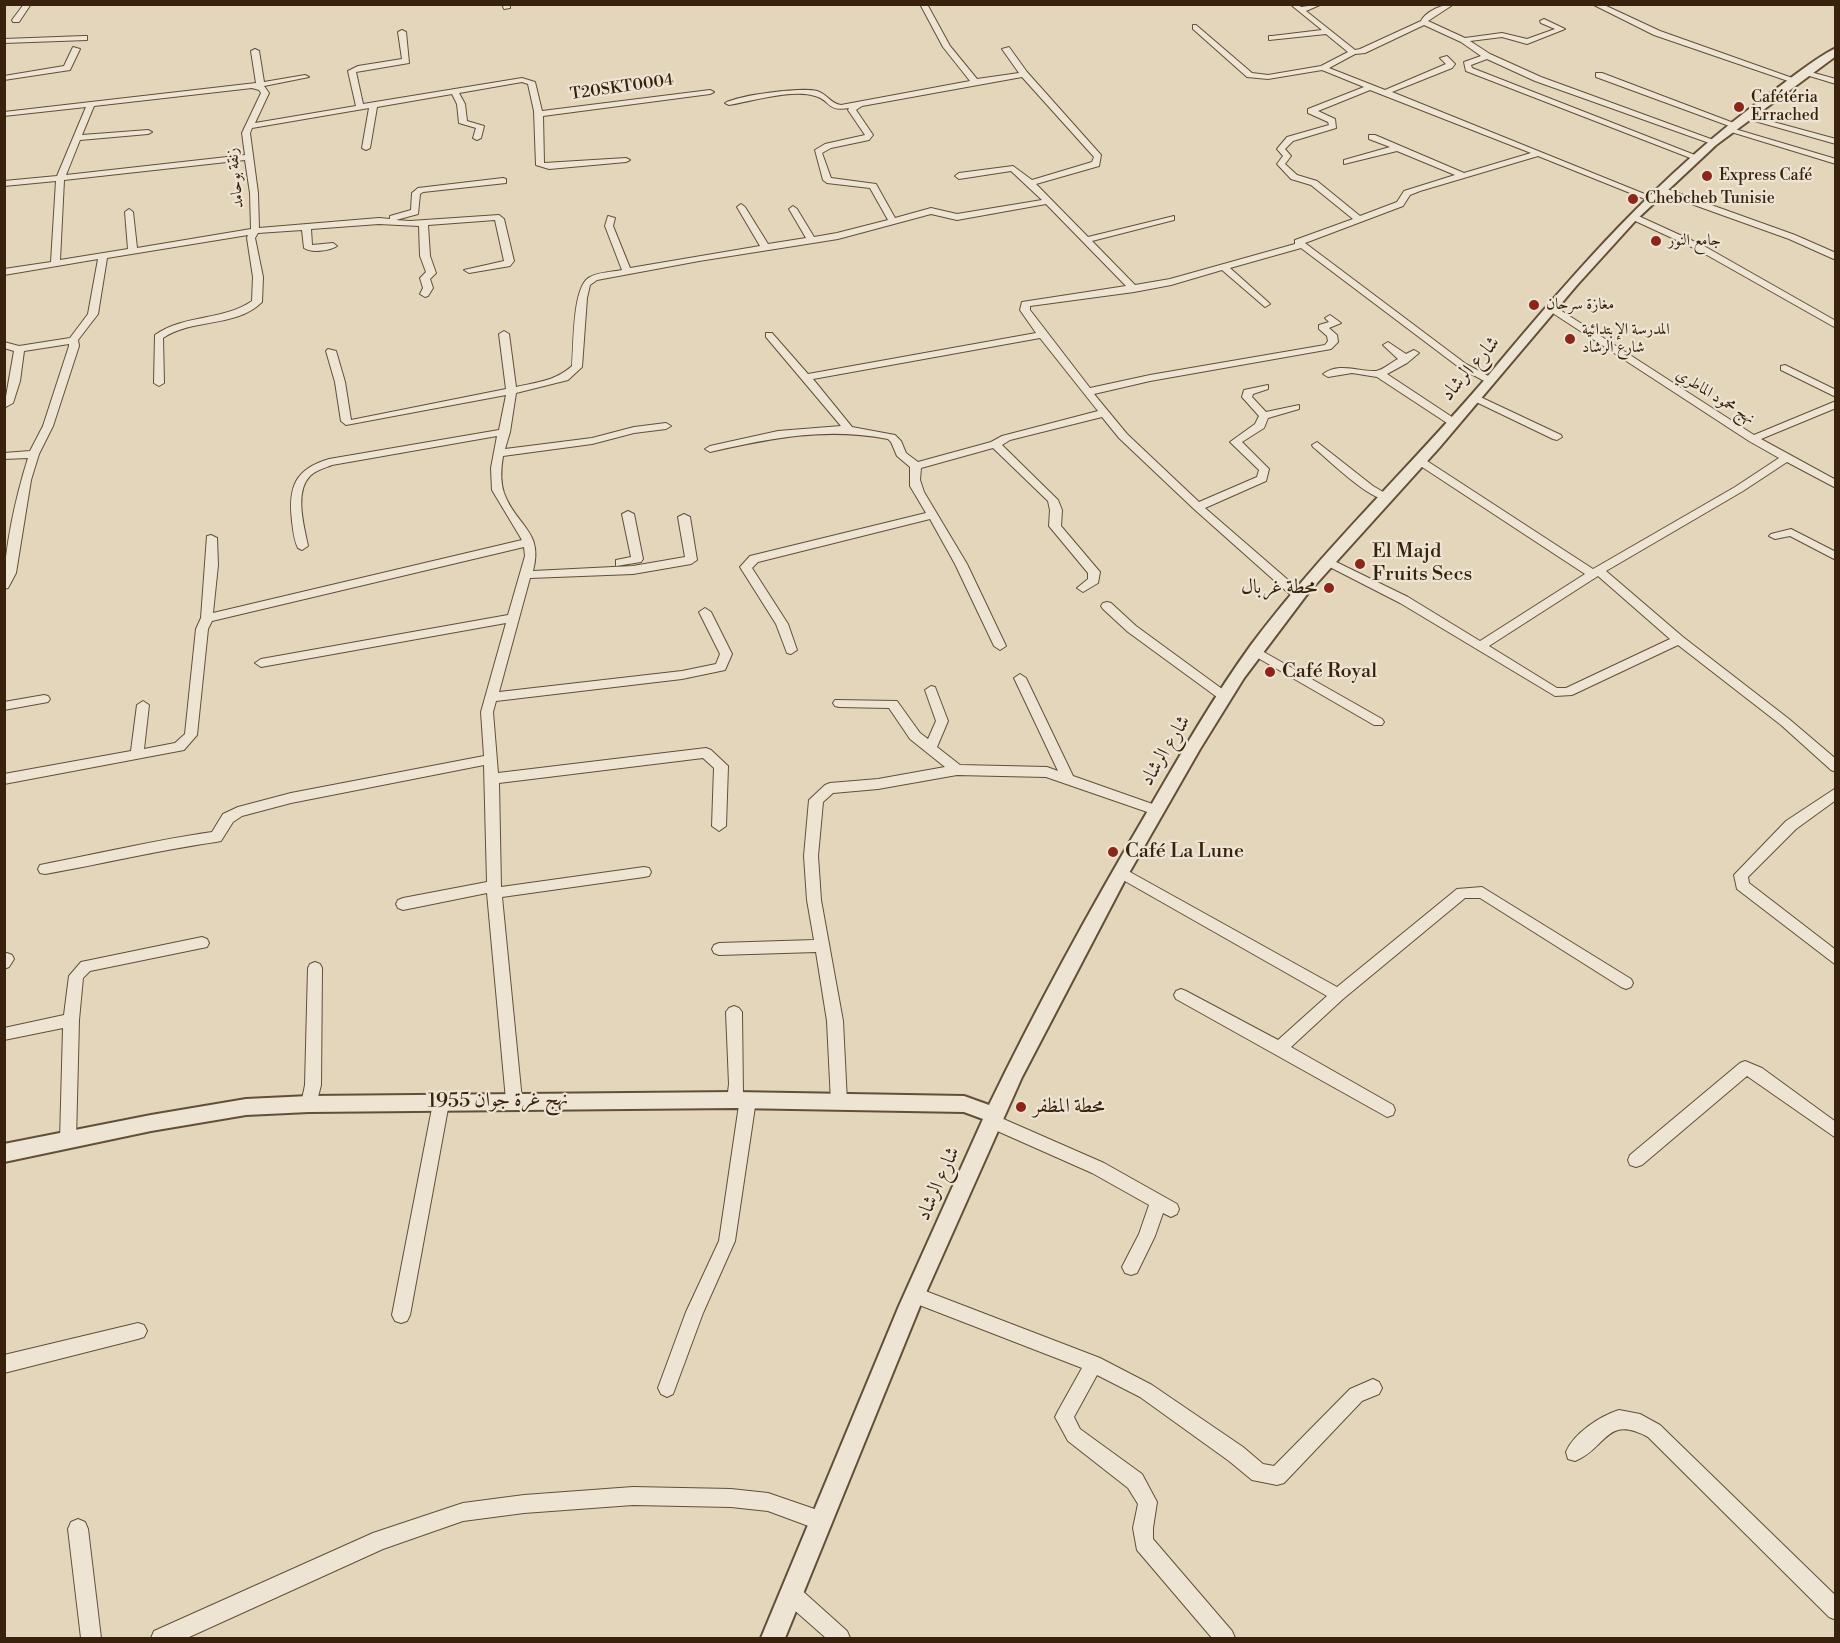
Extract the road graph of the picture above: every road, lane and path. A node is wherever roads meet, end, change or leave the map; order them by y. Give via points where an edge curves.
1 (28, 4) edge
2 (923, 4) edge
3 (1319, 4) edge
4 (1451, 4) edge
5 (1614, 4) edge
6 (1599, 6) edge
7 (1296, 7) edge
8 (16, 21) dead end
9 (1544, 21) dead end
10 (1424, 22) junction
11 (1196, 27) dead end
12 (402, 32) dead end
13 (1327, 32) junction
14 (84, 38) dead end
15 (1272, 38) dead end
16 (1464, 40) junction
17 (4, 41) edge
18 (1527, 42) junction
19 (1516, 48) dead end
20 (76, 49) dead end
21 (1006, 49) dead end
22 (255, 51) dead end
23 (1836, 51) edge
24 (1353, 52) junction
25 (1487, 56) junction
26 (1462, 60) dead end
27 (1323, 68) junction
28 (1806, 72) junction
29 (1024, 74) junction
30 (1599, 75) dead end
31 (306, 77) dead end
32 (4, 78) edge
33 (1794, 80) junction
34 (975, 82) junction
35 (1836, 82) edge
36 (262, 86) junction
37 (1370, 87) junction
38 (454, 91) junction
39 (710, 92) dead end
40 (1386, 92) junction
41 (729, 103) dead end
42 (91, 104) junction
43 (859, 104) junction
44 (373, 105) junction
45 (360, 108) junction
46 (4, 114) edge
47 (538, 114) junction
48 (1747, 117) junction
49 (249, 126) junction
50 (1733, 127) junction
51 (148, 132) dead end
52 (1372, 137) dead end
53 (77, 138) junction
54 (477, 138) dead end
55 (1715, 142) junction
56 (1836, 142) edge
57 (366, 148) dead end
58 (1397, 148) junction
59 (1537, 154) junction
60 (249, 157) junction
61 (1696, 157) junction
62 (626, 160) dead end
63 (1347, 162) dead end
64 (1836, 162) edge
65 (959, 176) dead end
66 (1464, 176) junction
67 (60, 178) junction
68 (503, 181) dead end
69 (1030, 183) junction
70 (4, 184) edge
71 (1661, 190) junction
72 (1653, 200) junction
73 (1049, 201) junction
74 (741, 207) dead end
75 (793, 209) dead end
76 (129, 212) dead end
77 (1634, 217) junction
78 (610, 218) dead end
79 (1171, 218) dead end
80 (1359, 219) junction
81 (892, 220) junction
82 (379, 221) junction
83 (423, 223) junction
84 (306, 227) junction
85 (255, 231) junction
86 (811, 240) junction
87 (1086, 240) junction
88 (1302, 245) junction
89 (333, 246) dead end
90 (765, 246) junction
91 (133, 251) junction
92 (103, 256) junction
93 (1836, 257) edge
94 (55, 264) junction
95 (1225, 268) junction
96 (469, 270) dead end
97 (627, 271) junction
98 (4, 272) edge
99 (1134, 289) junction
100 (425, 294) dead end
101 (1264, 304) dead end
102 (1551, 308) junction
103 (1330, 318) dead end
104 (1836, 325) edge
105 (504, 334) dead end
106 (770, 335) dead end
107 (1042, 335) junction
108 (4, 336) edge
109 (73, 340) junction
110 (4, 345) edge
111 (1388, 345) dead end
112 (20, 349) junction
113 (331, 351) dead end
114 (1414, 353) dead end
115 (1404, 361) junction
116 (1785, 368) dead end
117 (1328, 374) dead end
118 (1380, 374) junction
119 (806, 377) junction
120 (1490, 381) junction
121 (159, 383) dead end
122 (1264, 387) dead end
123 (512, 391) junction
124 (1088, 392) junction
125 (1836, 394) edge
126 (1476, 398) junction
127 (1836, 404) edge
128 (4, 405) edge
129 (1295, 407) dead end
130 (1104, 413) junction
131 (1264, 416) junction
132 (1454, 423) junction
133 (666, 426) dead end
134 (849, 430) junction
135 (505, 432) junction
136 (1557, 437) dead end
137 (1753, 439) junction
138 (995, 444) junction
139 (1317, 445) dead end
140 (710, 449) dead end
141 (499, 453) junction
142 (34, 454) junction
143 (4, 456) edge
144 (1786, 458) junction
145 (1420, 461) junction
146 (916, 466) junction
147 (1836, 485) edge
148 (1386, 498) junction
149 (1198, 507) junction
150 (628, 514) dead end
151 (933, 515) junction
152 (684, 518) dead end
153 (1775, 536) dead end
154 (210, 538) dead end
155 (530, 542) junction
156 (302, 546) dead end
157 (1836, 556) edge
158 (1326, 562) junction
159 (527, 572) junction
160 (1595, 572) junction
161 (4, 585) edge
162 (1083, 588) dead end
163 (1298, 595) junction
164 (1107, 606) dead end
165 (705, 612) dead end
166 (207, 618) junction
167 (513, 618) junction
168 (1678, 640) junction
169 (1000, 645) dead end
170 (1480, 646) junction
171 (791, 650) dead end
172 (1256, 651) junction
173 (261, 663) dead end
174 (1020, 678) dead end
175 (931, 690) dead end
176 (492, 697) junction
177 (1225, 697) junction
178 (44, 699) dead end
179 (839, 702) dead end
180 (143, 705) dead end
181 (4, 706) edge
182 (1378, 722) dead end
183 (931, 747) junction
184 (137, 755) junction
185 (490, 759) junction
186 (1836, 767) edge
187 (957, 770) junction
188 (1067, 777) junction
189 (492, 779) junction
190 (4, 780) edge
191 (1836, 793) edge
192 (1156, 810) junction
193 (719, 826) dead end
194 (45, 869) dead end
195 (645, 872) dead end
196 (1121, 872) junction
197 (494, 889) junction
198 (403, 904) dead end
199 (202, 943) dead end
200 (822, 946) junction
201 (719, 949) dead end
202 (1836, 959) edge
203 (315, 968) dead end
204 (1626, 983) dead end
205 (1181, 995) dead end
206 (1338, 995) junction
207 (734, 1012) dead end
208 (71, 1020) junction
209 (4, 1034) edge
210 (1279, 1048) junction
211 (514, 1100) junction
212 (742, 1100) junction
213 (839, 1102) junction
214 (441, 1103) junction
215 (309, 1104) junction
216 (1387, 1110) dead end
217 (993, 1118) junction
218 (1836, 1131) edge
219 (68, 1140) junction
220 (4, 1153) edge
221 (1636, 1160) dead end
222 (1131, 1267) dead end
223 (915, 1295) junction
224 (401, 1315) dead end
225 (138, 1331) dead end
226 (4, 1364) edge
227 (1094, 1364) junction
228 (667, 1388) dead end
229 (1373, 1388) dead end
230 (1575, 1452) dead end
231 (822, 1521) junction
232 (78, 1529) dead end
233 (791, 1594) junction
234 (1836, 1610) edge
235 (183, 1634) edge
236 (91, 1638) edge
237 (160, 1638) edge
238 (773, 1638) edge
239 (840, 1638) edge
240 (1225, 1638) edge

1 - 8 street
2 - 34 street via 947,47
3 - 7 street
4 - 10 street
5 - 6 street
6 - 33 street via 1657,33
7 - 13 street
9 - 18 street via 1561,29
10 - 16 street
10 - 24 street
11 - 27 street via 1250,75 1268,78
12 - 45 street via 406,61 352,71
13 - 15 street
13 - 24 street
14 - 17 street
16 - 18 street via 1499,33
16 - 25 street
18 - 19 street
20 - 32 street via 67,68
21 - 29 street
22 - 36 street
23 - 28 street, شارع الرشاد
24 - 27 street
25 - 55 street via 1539,79
25 - 61 street via 1467,64 1469,69
26 - 40 street via 1448,61
27 - 37 street
28 - 33 street, شارع الرشاد
28 - 35 street
29 - 34 street
29 - 69 street via 1098,158 1096,164
30 - 50 street
31 - 36 street
33 - 48 street, شارع الرشاد
34 - 43 street
36 - 42 street
36 - 49 street, زنقة بوحامد via 265,93
37 - 40 street
37 - 80 street via 1311,111 1332,121 1332,126 1290,139 1281,149 1287,156 1281,164 1294,177 1314,183
38 - 44 street
38 - 47 street via 527,80 536,96
38 - 54 street via 461,104 463,123 480,126
39 - 47 street, T20SKT0004
40 - 59 street
41 - 43 street via 751,104 805,93 822,95 838,107
42 - 46 street
42 - 53 street
43 - 81 street via 852,110 869,135 861,141 821,148 819,157 827,180 873,186
44 - 45 street
44 - 57 street
45 - 49 street
47 - 62 street via 536,145 540,165
48 - 50 street, شارع الرشاد
48 - 56 street
49 - 60 street, زنقة بوحامد
50 - 55 street, شارع الرشاد
50 - 64 street
51 - 53 street
52 - 58 street
53 - 67 street
55 - 61 street, شارع الرشاد
58 - 63 street
58 - 66 street
59 - 66 street
59 - 72 street
60 - 67 street
60 - 85 street, زنقة بوحامد
61 - 71 street, شارع الرشاد
65 - 69 street via 1013,168
66 - 80 street via 1407,193 1400,204
67 - 70 street
67 - 94 street
68 - 82 street via 421,190 416,194 415,212
69 - 73 street
71 - 72 street, شارع الرشاد
71 - 93 street
72 - 77 street, شارع الرشاد
73 - 81 street via 957,217 930,211
73 - 87 street
74 - 90 street
75 - 86 street
76 - 91 street
77 - 102 street, شارع الرشاد
77 - 104 street via 1701,248
78 - 97 street via 609,226
79 - 87 street
80 - 88 street via 1298,242
81 - 86 street
82 - 83 street
82 - 84 street
83 - 96 street via 500,219 509,261
83 - 100 street via 425,256 431,273 425,278
84 - 85 street
84 - 89 street via 308,248
85 - 91 street
85 - 121 street, زنقة بوحامد via 251,238 258,277 257,302 246,311 197,319 164,332 158,337
86 - 90 street
87 - 99 street
88 - 95 street
88 - 120 street via 1463,366
90 - 97 street
91 - 92 street
92 - 94 street
92 - 109 street via 93,314
94 - 98 street
95 - 99 street
95 - 101 street
97 - 123 street via 594,278 586,284 577,367 564,378
99 - 107 street via 1025,304
102 - 120 street, شارع الرشاد
102 - 137 street, نهج محمود الماطري
103 - 124 street via 1336,322 1322,327 1332,335 1333,342 1328,347
105 - 123 street
106 - 119 street
107 - 119 street
107 - 124 street
108 - 110 street
109 - 112 street
109 - 142 street via 48,426
110 - 112 street
111 - 115 street
112 - 128 street via 15,381
113 - 123 street via 346,421 350,423
114 - 115 street
115 - 118 street
116 - 125 street
117 - 118 street via 1346,370
118 - 132 street
119 - 134 street
120 - 126 street, شارع الرشاد
122 - 131 street via 1248,392 1247,397
123 - 135 street
124 - 130 street
126 - 132 street, شارع الرشاد
126 - 136 street
127 - 137 street
129 - 131 street
130 - 138 street
130 - 149 street
131 - 149 street via 1260,426 1235,442 1264,470 1262,479
132 - 145 street, شارع الرشاد
133 - 141 street
134 - 140 street via 798,430
134 - 146 street via 891,437 901,454
135 - 141 street
135 - 156 street via 328,462 316,468 299,487 297,510
137 - 144 street, نهج محمود الماطري
138 - 146 street
138 - 162 street via 1053,500 1055,526 1094,572 1094,580
139 - 148 street
141 - 155 street via 496,481 501,500 524,528
142 - 143 street
142 - 161 street via 10,573
144 - 147 street, نهج محمود الماطري
144 - 160 street
145 - 148 street, شارع الرشاد
145 - 160 street
146 - 151 street via 915,487
148 - 158 street, شارع الرشاد
149 - 163 street
150 - 159 street via 637,559 629,563
151 - 169 street
151 - 171 street via 754,559 746,567 782,624
152 - 159 street via 691,560 633,570
153 - 157 street via 1791,532
154 - 166 street via 212,565
155 - 159 street
155 - 166 street
158 - 163 street, شارع الرشاد
158 - 170 street via 1404,600
159 - 167 street
160 - 168 street
160 - 170 street
163 - 172 street, شارع الرشاد
164 - 177 street
165 - 176 street via 726,654 721,668
166 - 184 street via 202,628 191,735 179,747
167 - 173 street
167 - 176 street
168 - 170 street via 1568,692 1555,692
168 - 186 street via 1785,722
172 - 177 street, شارع الرشاد
172 - 182 street
174 - 188 street
175 - 183 street via 942,721
176 - 185 street via 487,712
177 - 192 street, شارع الرشاد
178 - 181 street
179 - 183 street via 894,704 915,736
180 - 184 street
183 - 187 street
184 - 190 street
185 - 189 street
185 - 194 street via 238,812 228,818 216,837
187 - 188 street via 1028,770
187 - 200 street via 830,788 816,800 811,856
188 - 192 street
189 - 193 street via 706,753 721,766
189 - 197 street
191 - 202 street via 1791,825 1741,875 1742,885
192 - 196 street, شارع الرشاد
195 - 197 street
196 - 206 street
196 - 217 street, شارع الرشاد
197 - 198 street
197 - 211 street
199 - 208 street via 86,966 76,976
200 - 201 street
200 - 213 street via 836,1021
203 - 215 street via 313,1085
204 - 206 street via 1482,892 1462,893
205 - 210 street
206 - 210 street
207 - 212 street via 737,1084
208 - 209 street
208 - 219 street
210 - 216 street
211 - 212 street, نهج غرة جوان 1955
211 - 214 street, نهج غرة جوان 1955
212 - 213 street, نهج غرة جوان 1955
212 - 228 street via 727,1241
213 - 217 street, نهج غرة جوان 1955 via 964,1104
214 - 215 street, نهج غرة جوان 1955
214 - 224 street
215 - 219 street, نهج غرة جوان 1955 via 246,1107
217 - 222 street via 1098,1168 1165,1206
217 - 223 street, شارع الرشاد
218 - 221 street via 1745,1068
219 - 220 street, نهج غرة جوان 1955
223 - 227 street
223 - 231 street, شارع الرشاد
225 - 226 street
227 - 229 street via 1146,1391 1259,1473 1277,1476 1356,1395
227 - 240 street via 1064,1417 1074,1435 1135,1481 1148,1502 1144,1543
230 - 234 street via 1611,1420 1624,1417 1644,1424
231 - 233 street, شارع الرشاد
231 - 235 street via 768,1502 731,1498 633,1496 463,1512 380,1540
232 - 236 street
233 - 238 street, شارع الرشاد
233 - 239 street
235 - 237 street

